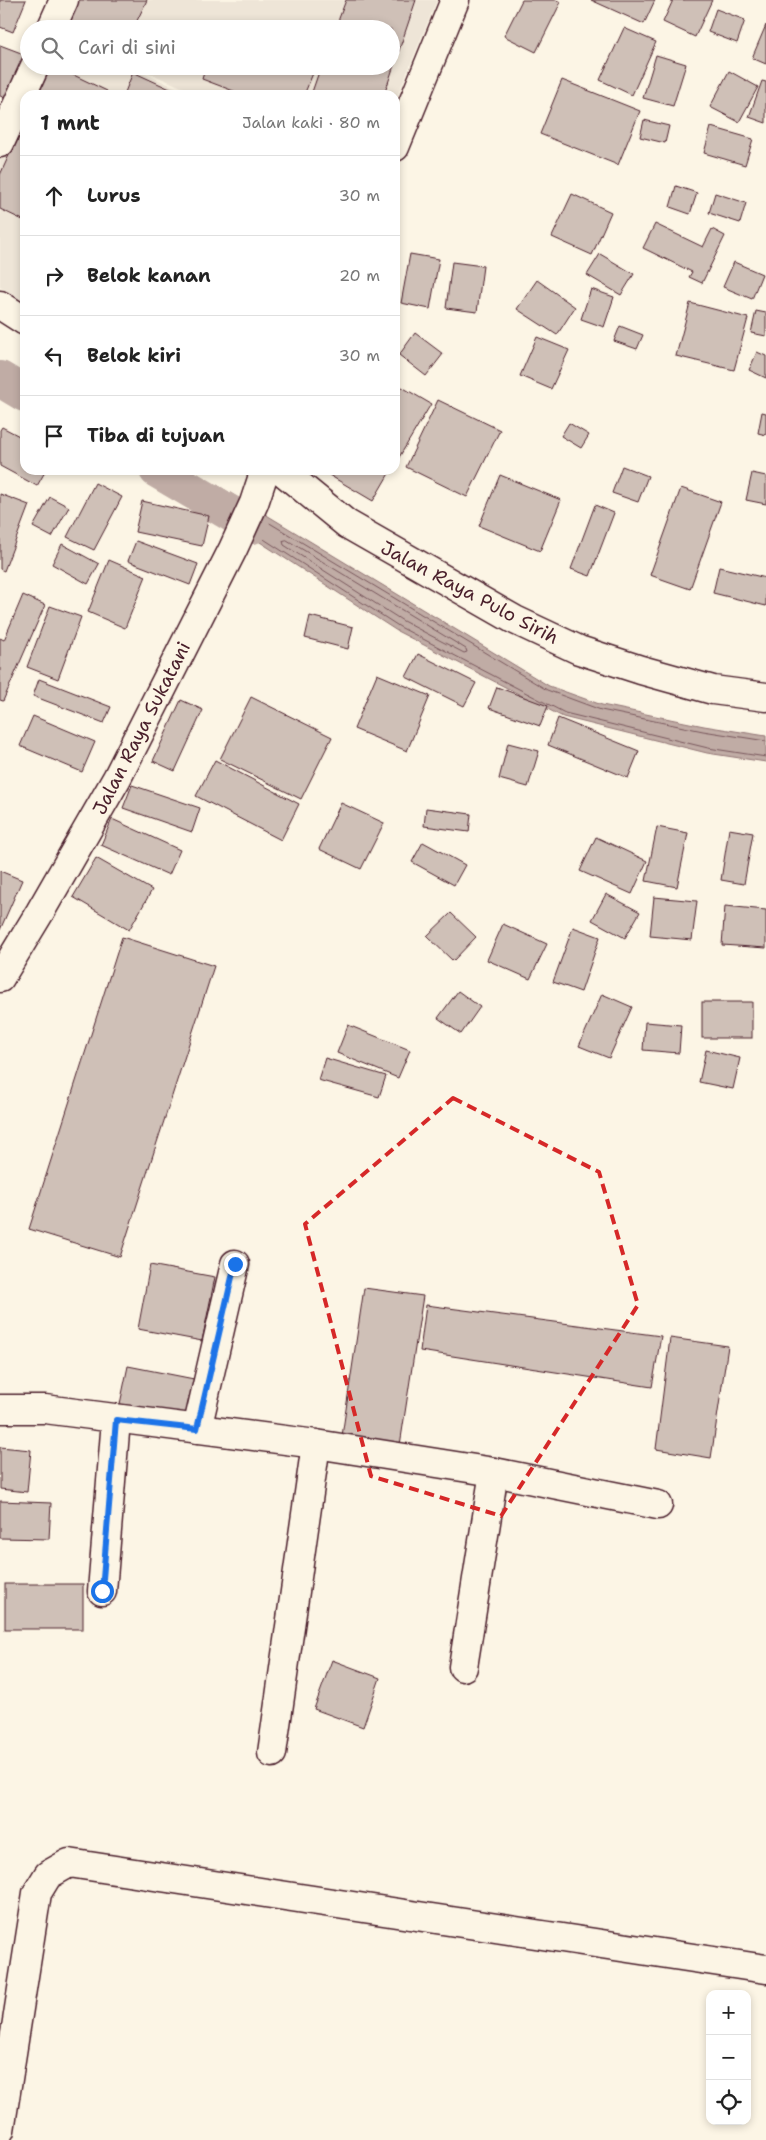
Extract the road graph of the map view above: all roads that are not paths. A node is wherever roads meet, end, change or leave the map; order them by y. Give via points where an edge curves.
1 (64, 0) edge
2 (455, 0) edge
3 (56, 20) edge
4 (31, 75) edge
5 (24, 90) edge
6 (20, 99) edge
7 (400, 135) edge
8 (0, 143) edge
9 (0, 305) edge
10 (20, 318) edge
11 (263, 475) edge
12 (287, 475) edge
13 (766, 697) edge
14 (0, 978) edge
15 (235, 1264) dead end
16 (0, 1409) edge
17 (116, 1420) junction
18 (197, 1429) junction
19 (316, 1444) junction
20 (494, 1472) junction
21 (658, 1505) dead end
22 (102, 1591) dead end
23 (463, 1667) dead end
24 (272, 1753) dead end
25 (766, 1969) edge
26 (0, 2130) edge

1 - 3 street
2 - 7 street
4 - 5 street
6 - 8 street
9 - 10 street
11 - 14 street, Jalan Raya Sukatani via 233,549 117,778
12 - 13 street, Jalan Raya Pulo Sirih via 346,524 515,620 580,650 641,670 713,690
15 - 18 street
16 - 17 street via 45,1409
17 - 18 street
17 - 22 street
18 - 19 street
19 - 20 street
19 - 24 street
20 - 21 street
20 - 23 street
25 - 26 street via 69,1863 48,1875 37,1892

